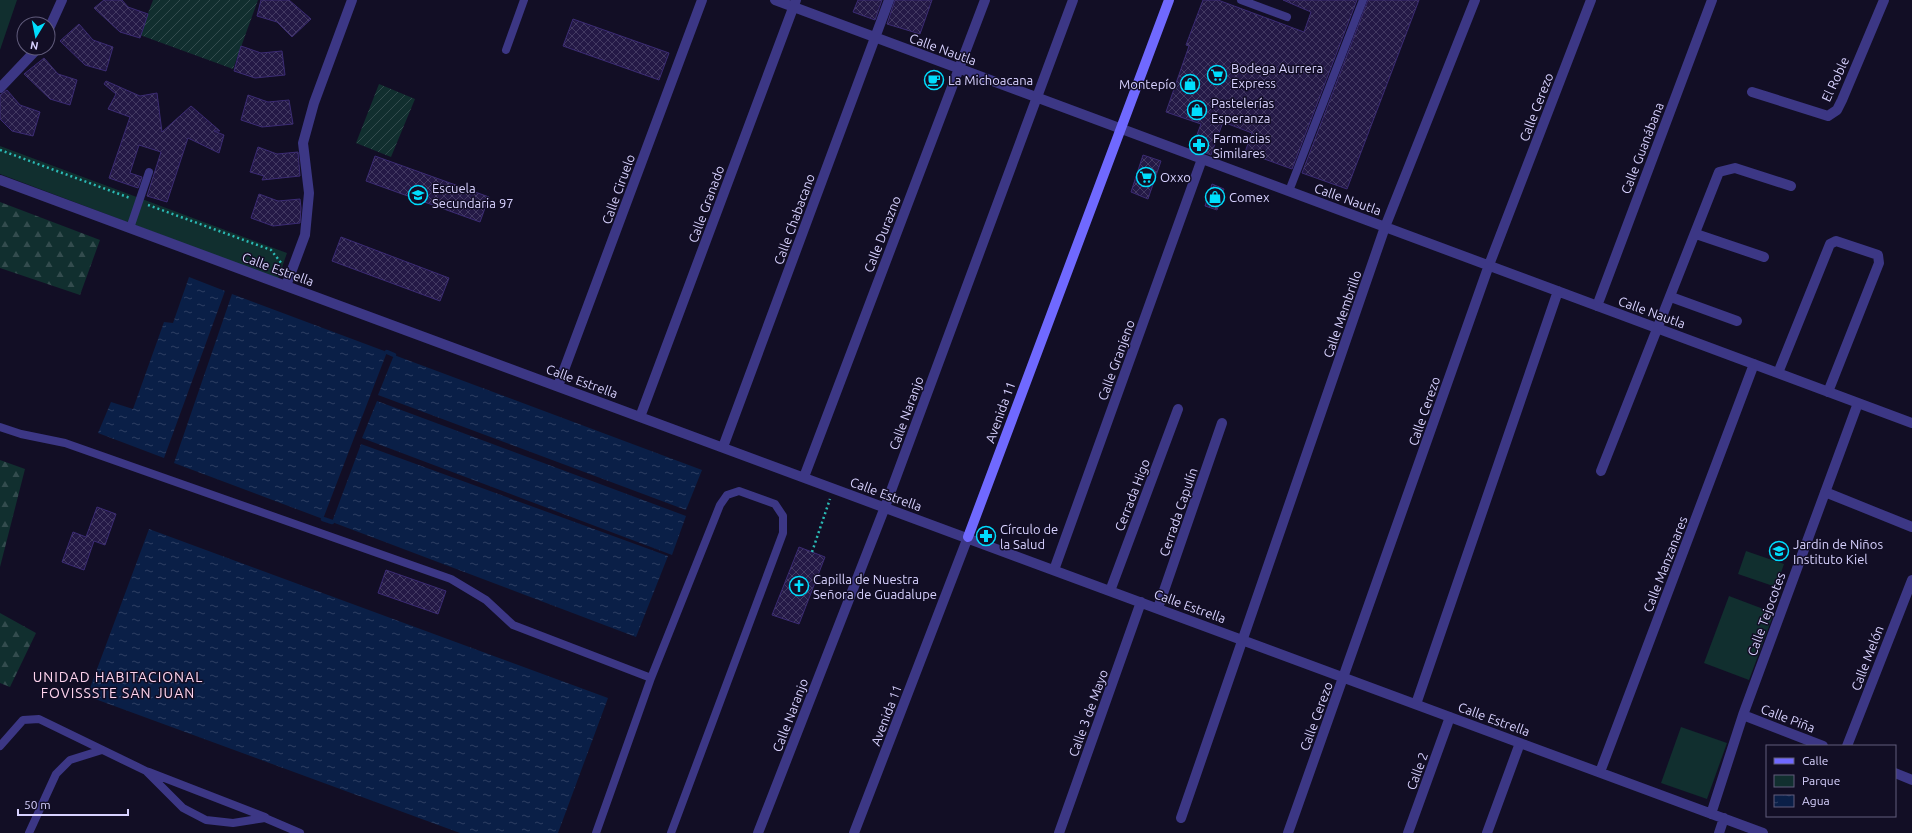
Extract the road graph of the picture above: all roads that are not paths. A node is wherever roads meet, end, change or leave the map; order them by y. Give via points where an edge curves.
1 (62, 0) edge
2 (352, 0) edge
3 (524, 0) edge
4 (702, 0) edge
5 (775, 0) edge
6 (889, 0) edge
7 (985, 0) edge
8 (1073, 0) edge
9 (1169, 0) edge
10 (1241, 0) edge
11 (1363, 0) edge
12 (1475, 0) edge
13 (1591, 0) edge
14 (1712, 0) edge
15 (1884, 0) edge
16 (794, 3) edge
17 (55, 16) edge
18 (1287, 17) dead end
19 (875, 37) junction
20 (506, 50) dead end
21 (30, 56) edge
22 (959, 68) junction
23 (0, 88) edge
24 (1752, 92) dead end
25 (1036, 97) junction
26 (1120, 128) junction
27 (1202, 158) junction
28 (149, 172) dead end
29 (0, 180) edge
30 (1791, 186) dead end
31 (1289, 191) junction
32 (1385, 227) junction
33 (130, 228) junction
34 (1696, 234) junction
35 (1764, 257) dead end
36 (1489, 265) junction
37 (286, 286) junction
38 (1558, 291) junction
39 (1671, 297) junction
40 (1597, 306) junction
41 (1737, 321) dead end
42 (1658, 328) junction
43 (1754, 364) junction
44 (1778, 373) junction
45 (558, 386) junction
46 (1828, 392) junction
47 (1858, 402) junction
48 (1178, 410) dead end
49 (640, 417) junction
50 (1222, 423) dead end
51 (1912, 423) edge
52 (0, 427) edge
53 (723, 447) junction
54 (1601, 471) dead end
55 (804, 477) junction
56 (1825, 492) junction
57 (885, 507) junction
58 (1912, 527) edge
59 (968, 537) junction
60 (1054, 570) junction
61 (1912, 580) edge
62 (1110, 591) junction
63 (1141, 602) junction
64 (1158, 608) junction
65 (1243, 640) junction
66 (1344, 677) junction
67 (651, 678) junction
68 (1416, 704) junction
69 (1743, 715) junction
70 (1450, 717) junction
71 (1520, 743) junction
72 (1821, 745) edge
73 (1847, 745) edge
74 (0, 746) edge
75 (102, 750) junction
76 (146, 771) junction
77 (1600, 772) junction
78 (1896, 773) edge
79 (1912, 780) edge
80 (1711, 814) junction
81 (265, 818) junction
82 (1181, 818) dead end
83 (1724, 818) junction
84 (30, 833) edge
85 (300, 833) edge
86 (596, 833) edge
87 (671, 833) edge
88 (758, 833) edge
89 (854, 833) edge
90 (1058, 833) edge
91 (1288, 833) edge
92 (1408, 833) edge
93 (1487, 833) edge
94 (1719, 833) edge
95 (1763, 833) edge

1 - 17 street
2 - 37 street via 314,102 303,143 309,193 305,235
3 - 20 lane
4 - 45 street, Calle Ciruelo
5 - 16 street, Calle Nautla
6 - 19 street, Calle Chabacano
7 - 22 street, Calle Durazno
8 - 25 street, Calle Naranjo
9 - 26 street, Avenida 11
10 - 18 lane
11 - 31 lane
12 - 32 street, Calle Membrillo
13 - 36 street, Calle Cerezo
14 - 40 street, Calle Guanábana
15 - 24 street, El Roble via 1837,110 1828,116
16 - 19 street, Calle Nautla
16 - 49 street, Calle Granado
19 - 22 street, Calle Nautla
19 - 53 street, Calle Chabacano
21 - 23 street
22 - 25 street, Calle Nautla
22 - 55 street, Calle Durazno
25 - 26 street, Calle Nautla
25 - 57 street, Calle Naranjo
26 - 27 street, Calle Nautla
26 - 59 street, Avenida 11
27 - 31 street, Calle Nautla
27 - 60 street, Calle Granjeno
28 - 33 lane
29 - 33 street, Calle Estrella
30 - 34 street via 1735,168 1719,172
31 - 32 street, Calle Nautla
32 - 36 street, Calle Nautla
32 - 65 street, Calle Membrillo
33 - 37 street, Calle Estrella
34 - 35 street
34 - 39 street
36 - 38 street, Calle Nautla
36 - 66 street, Calle Cerezo
37 - 45 street, Calle Estrella
38 - 40 street, Calle Nautla
38 - 68 street
39 - 41 street
39 - 42 street
40 - 42 street, Calle Nautla
42 - 43 street, Calle Nautla
42 - 54 street
43 - 44 street, Calle Nautla
43 - 77 street, Calle Manzanares
44 - 46 street, Calle Nautla
44 - 46 street via 1830,244 1836,241 1878,255 1879,263
45 - 49 street, Calle Estrella
46 - 47 street, Calle Nautla
47 - 51 street, Calle Nautla
47 - 56 street, Calle Tejocotes
48 - 62 street, Cerrada Higo
49 - 53 street, Calle Estrella
50 - 64 street, Cerrada Capulín
52 - 67 lane via 65,443 451,578 486,600 513,625
53 - 55 street, Calle Estrella
55 - 57 street, Calle Estrella
56 - 58 street
56 - 69 street, Calle Tejocotes
57 - 59 street, Calle Estrella
57 - 88 street, Calle Naranjo
59 - 60 street, Calle Estrella
59 - 89 street, Avenida 11
60 - 62 street, Calle Estrella
61 - 73 street, Calle Melón
62 - 63 street, Calle Estrella
63 - 64 street, Calle Estrella
63 - 90 street, Calle 3 de Mayo
64 - 65 street, Calle Estrella
65 - 66 street, Calle Estrella
65 - 82 street, Calle Membrillo
66 - 68 street, Calle Estrella
66 - 91 street, Calle Cerezo
67 - 86 lane
67 - 87 lane via 720,505 727,495 739,491 776,504 783,516 783,533
68 - 70 street, Calle Estrella
69 - 72 street, Calle Piña
69 - 80 street, Calle Tejocotes
70 - 71 street, Calle Estrella
70 - 92 street, Calle 2
71 - 77 street, Calle Estrella
71 - 93 street
74 - 75 lane via 23,720 38,719
75 - 76 lane
75 - 84 lane via 70,760 56,774
76 - 81 lane
76 - 81 lane via 183,808 206,820 233,823
77 - 80 street, Calle Estrella
78 - 79 street
80 - 83 street, Calle Estrella
81 - 85 lane
83 - 94 street
83 - 95 street, Calle Estrella

